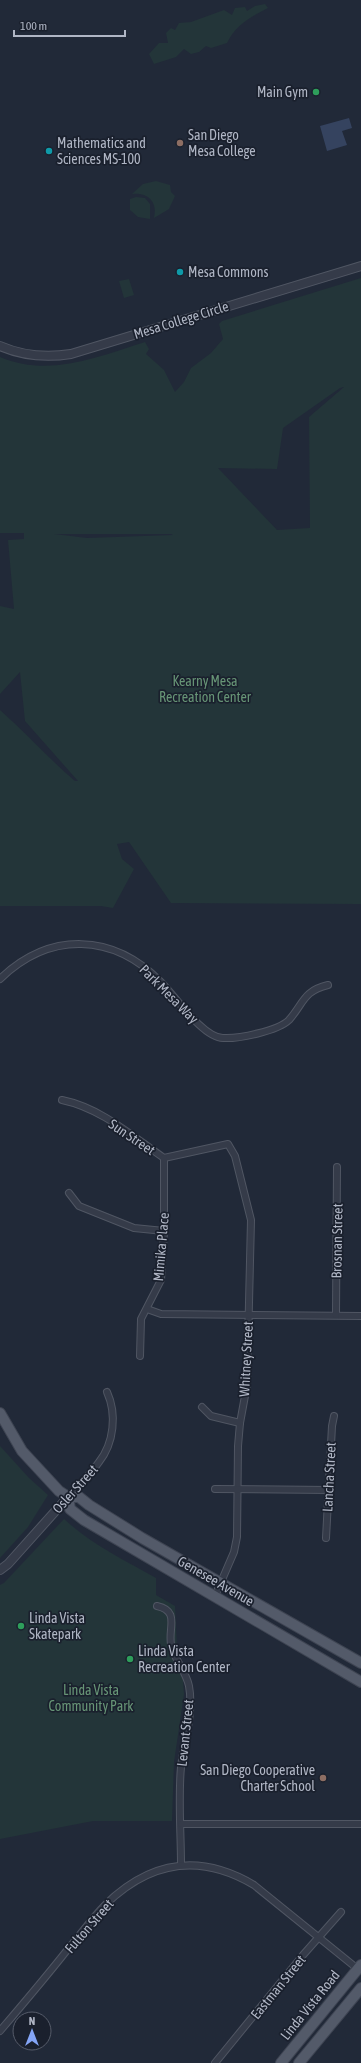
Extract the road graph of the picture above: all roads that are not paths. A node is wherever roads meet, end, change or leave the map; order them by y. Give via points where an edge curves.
1 (361, 266) edge
2 (0, 346) edge
3 (0, 979) edge
4 (328, 985) dead end
5 (62, 1100) dead end
6 (228, 1144) joint
7 (164, 1158) junction
8 (337, 1167) dead end
9 (69, 1193) dead end
10 (164, 1231) junction
11 (147, 1309) junction
12 (248, 1315) junction
13 (336, 1315) junction
14 (361, 1316) edge
15 (140, 1356) dead end
16 (107, 1392) dead end
17 (202, 1407) dead end
18 (0, 1413) edge
19 (334, 1416) dead end
20 (240, 1423) junction
21 (215, 1489) dead end
22 (237, 1490) junction
23 (330, 1490) junction
24 (68, 1496) junction
25 (326, 1538) dead end
26 (0, 1570) edge
27 (220, 1583) junction
28 (215, 1596) junction
29 (158, 1606) dead end
30 (361, 1663) edge
31 (361, 1682) edge
32 (181, 1824) junction
33 (361, 1824) edge
34 (181, 1865) junction
35 (342, 1912) dead end
36 (319, 1937) junction
37 (360, 1969) edge
38 (361, 1988) edge
39 (0, 2031) edge
40 (216, 2063) edge
41 (281, 2063) edge
42 (299, 2063) edge

1 - 2 street, Mesa College Circle via 71,354 39,356 22,354
3 - 4 street, Park Mesa Way via 21,961 50,948 78,944 108,949 140,963 161,982 209,1035 222,1038 276,1028 289,1020 312,990
5 - 7 street, Sun Street via 94,1110
6 - 7 street, Sun Street
6 - 12 street, Whitney Street via 235,1156 251,1220
7 - 10 street, Mimika Place
8 - 13 street, Brosnan Street
9 - 10 street via 79,1206 134,1228
10 - 11 street, Mimika Place via 161,1280
11 - 12 street via 161,1314
11 - 15 street, Mimika Place via 141,1319
12 - 13 street
12 - 20 street, Whitney Street via 247,1385
13 - 14 street
16 - 24 street, Osler Street via 113,1404 113,1428 107,1449 99,1462
17 - 20 street via 211,1416
18 - 24 main road, Genesee Avenue via 22,1451 59,1492
19 - 23 street, Lancha Street
20 - 22 street, Whitney Street
21 - 22 street
22 - 23 street
22 - 27 street, Whitney Street via 237,1537 234,1552
23 - 25 street, Lancha Street
24 - 26 street, Osler Street
24 - 27 main road, Genesee Avenue via 79,1497 135,1534
24 - 28 main road, Genesee Avenue via 70,1508 84,1520
27 - 28 street, Whitney Street
27 - 30 main road, Genesee Avenue
28 - 31 main road, Genesee Avenue
29 - 32 street, Levant Street via 169,1611 172,1619 171,1644 189,1685 190,1710 181,1768
32 - 33 street
32 - 34 street, Levant Street
34 - 36 street, Fulton Street via 209,1866 238,1875
34 - 39 street, Fulton Street via 143,1877 126,1887 105,1905
35 - 36 street, Eastman Street
36 - 37 street, Fulton Street
36 - 40 street, Eastman Street
37 - 41 main road, Linda Vista Road
38 - 42 main road, Linda Vista Road

